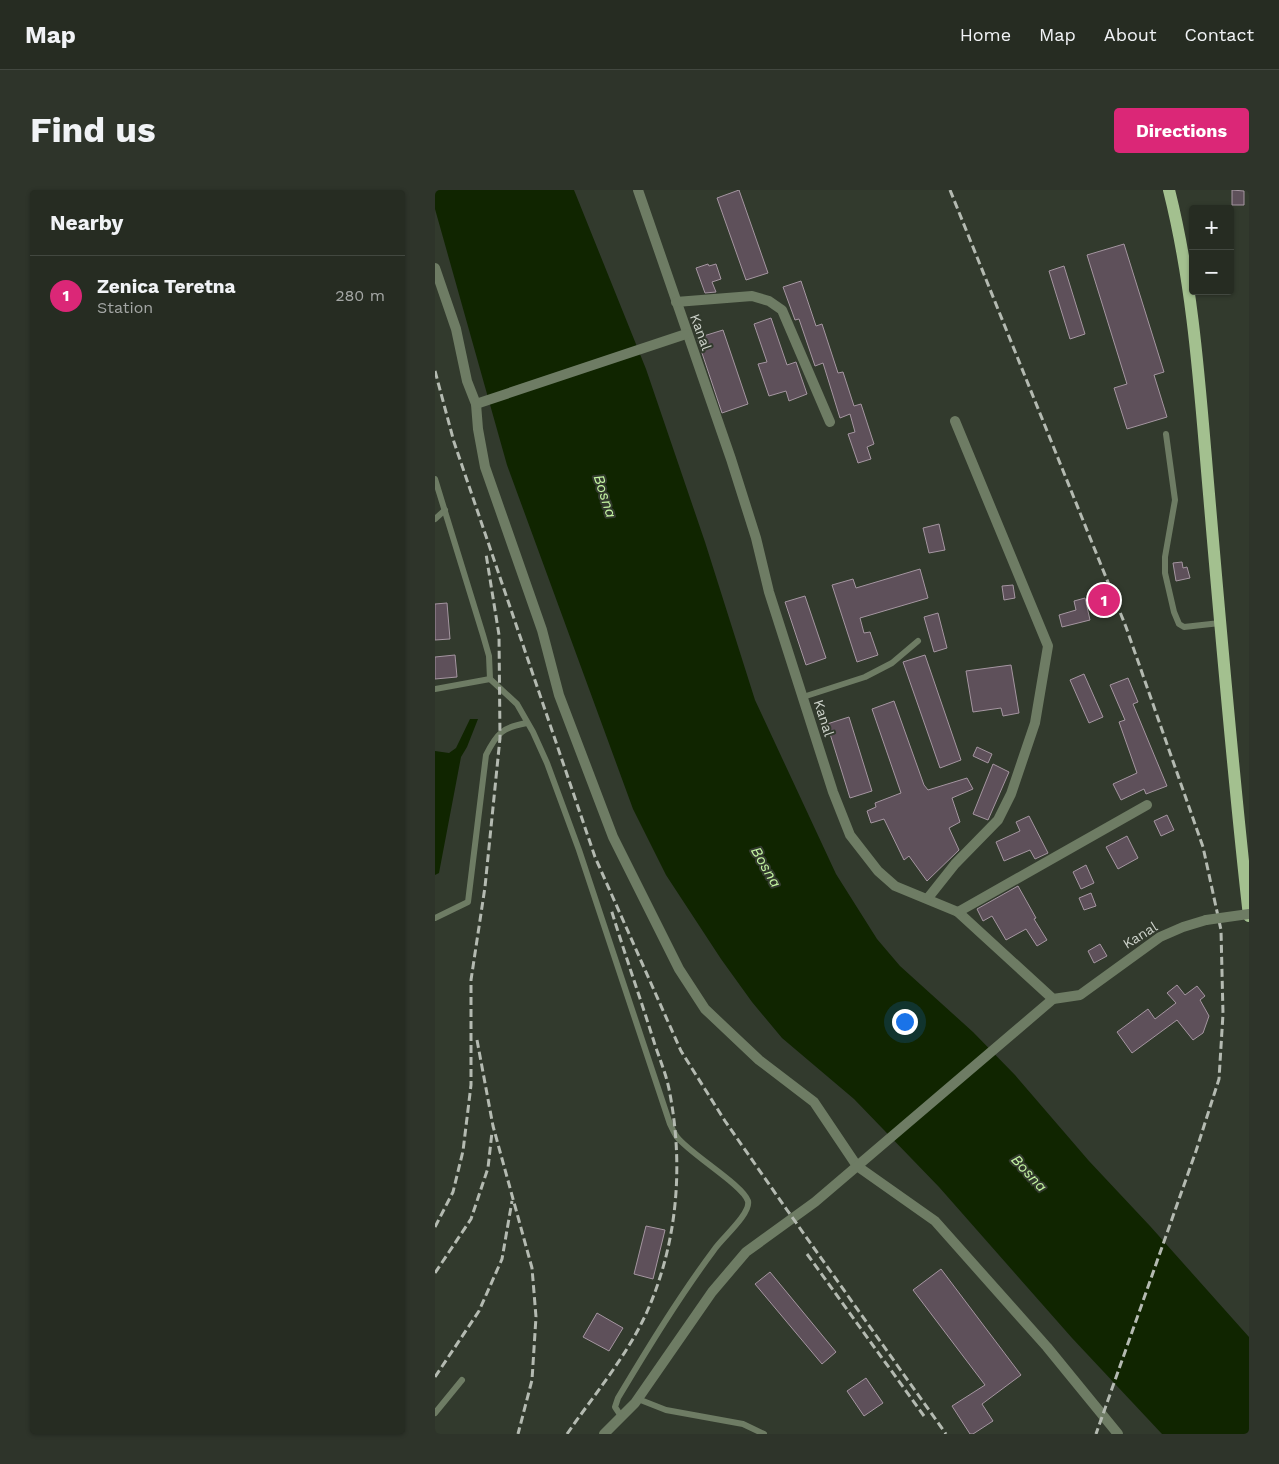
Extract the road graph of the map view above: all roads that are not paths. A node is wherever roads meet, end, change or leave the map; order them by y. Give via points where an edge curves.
1 (638, 190) edge
2 (1169, 190) edge
3 (435, 268) edge
4 (676, 302) junction
5 (687, 334) junction
6 (480, 403) junction
7 (955, 421) dead end
8 (831, 422) dead end
9 (1166, 434) dead end
10 (435, 479) edge
11 (445, 510) junction
12 (435, 519) edge
13 (1221, 623) junction
14 (919, 641) dead end
15 (490, 679) junction
16 (435, 689) edge
17 (803, 697) junction
18 (527, 723) junction
19 (1147, 805) dead end
20 (928, 898) junction
21 (958, 912) junction
22 (1249, 915) edge
23 (435, 918) edge
24 (1053, 999) junction
25 (857, 1166) junction
26 (462, 1380) dead end
27 (638, 1399) junction
28 (435, 1413) edge
29 (621, 1416) junction
30 (746, 1426) junction
31 (604, 1434) edge
32 (744, 1434) edge
33 (764, 1434) edge
34 (1118, 1434) edge

1 - 4 street, Kanal
2 - 13 main road via 1191,302
3 - 6 street via 456,329 467,381
4 - 5 street, Kanal
4 - 8 street via 752,296 769,301 782,310
5 - 6 street
5 - 17 street, Kanal via 756,538 769,592
6 - 25 street via 478,429 485,467 542,630 559,695 613,837 679,969 705,1009 759,1060 814,1102
7 - 20 street via 1048,646 1035,723 1011,794 998,820 955,864
9 - 13 lane via 1175,500 1165,556 1172,605 1179,624 1184,626
10 - 11 lane
11 - 12 lane
11 - 15 lane via 489,656
13 - 22 main road
14 - 17 lane via 892,663 865,677
15 - 16 lane
15 - 18 lane via 517,704
17 - 20 street, Kanal via 850,835 878,871 895,886
18 - 23 lane via 510,726 500,732 487,755 468,902
18 - 29 lane via 547,763 576,842 676,1137 747,1200 748,1206 714,1249 618,1398 615,1407
19 - 21 street
20 - 21 street, Kanal
21 - 24 street, Kanal
22 - 24 street, Kanal, bridge via 1206,920 1160,936 1080,994
24 - 25 street
25 - 27 street via 815,1202 746,1252 712,1292
25 - 34 street via 935,1220 1047,1347
26 - 28 lane
27 - 29 street
27 - 30 lane via 667,1410
29 - 31 street
30 - 32 lane
30 - 33 lane

